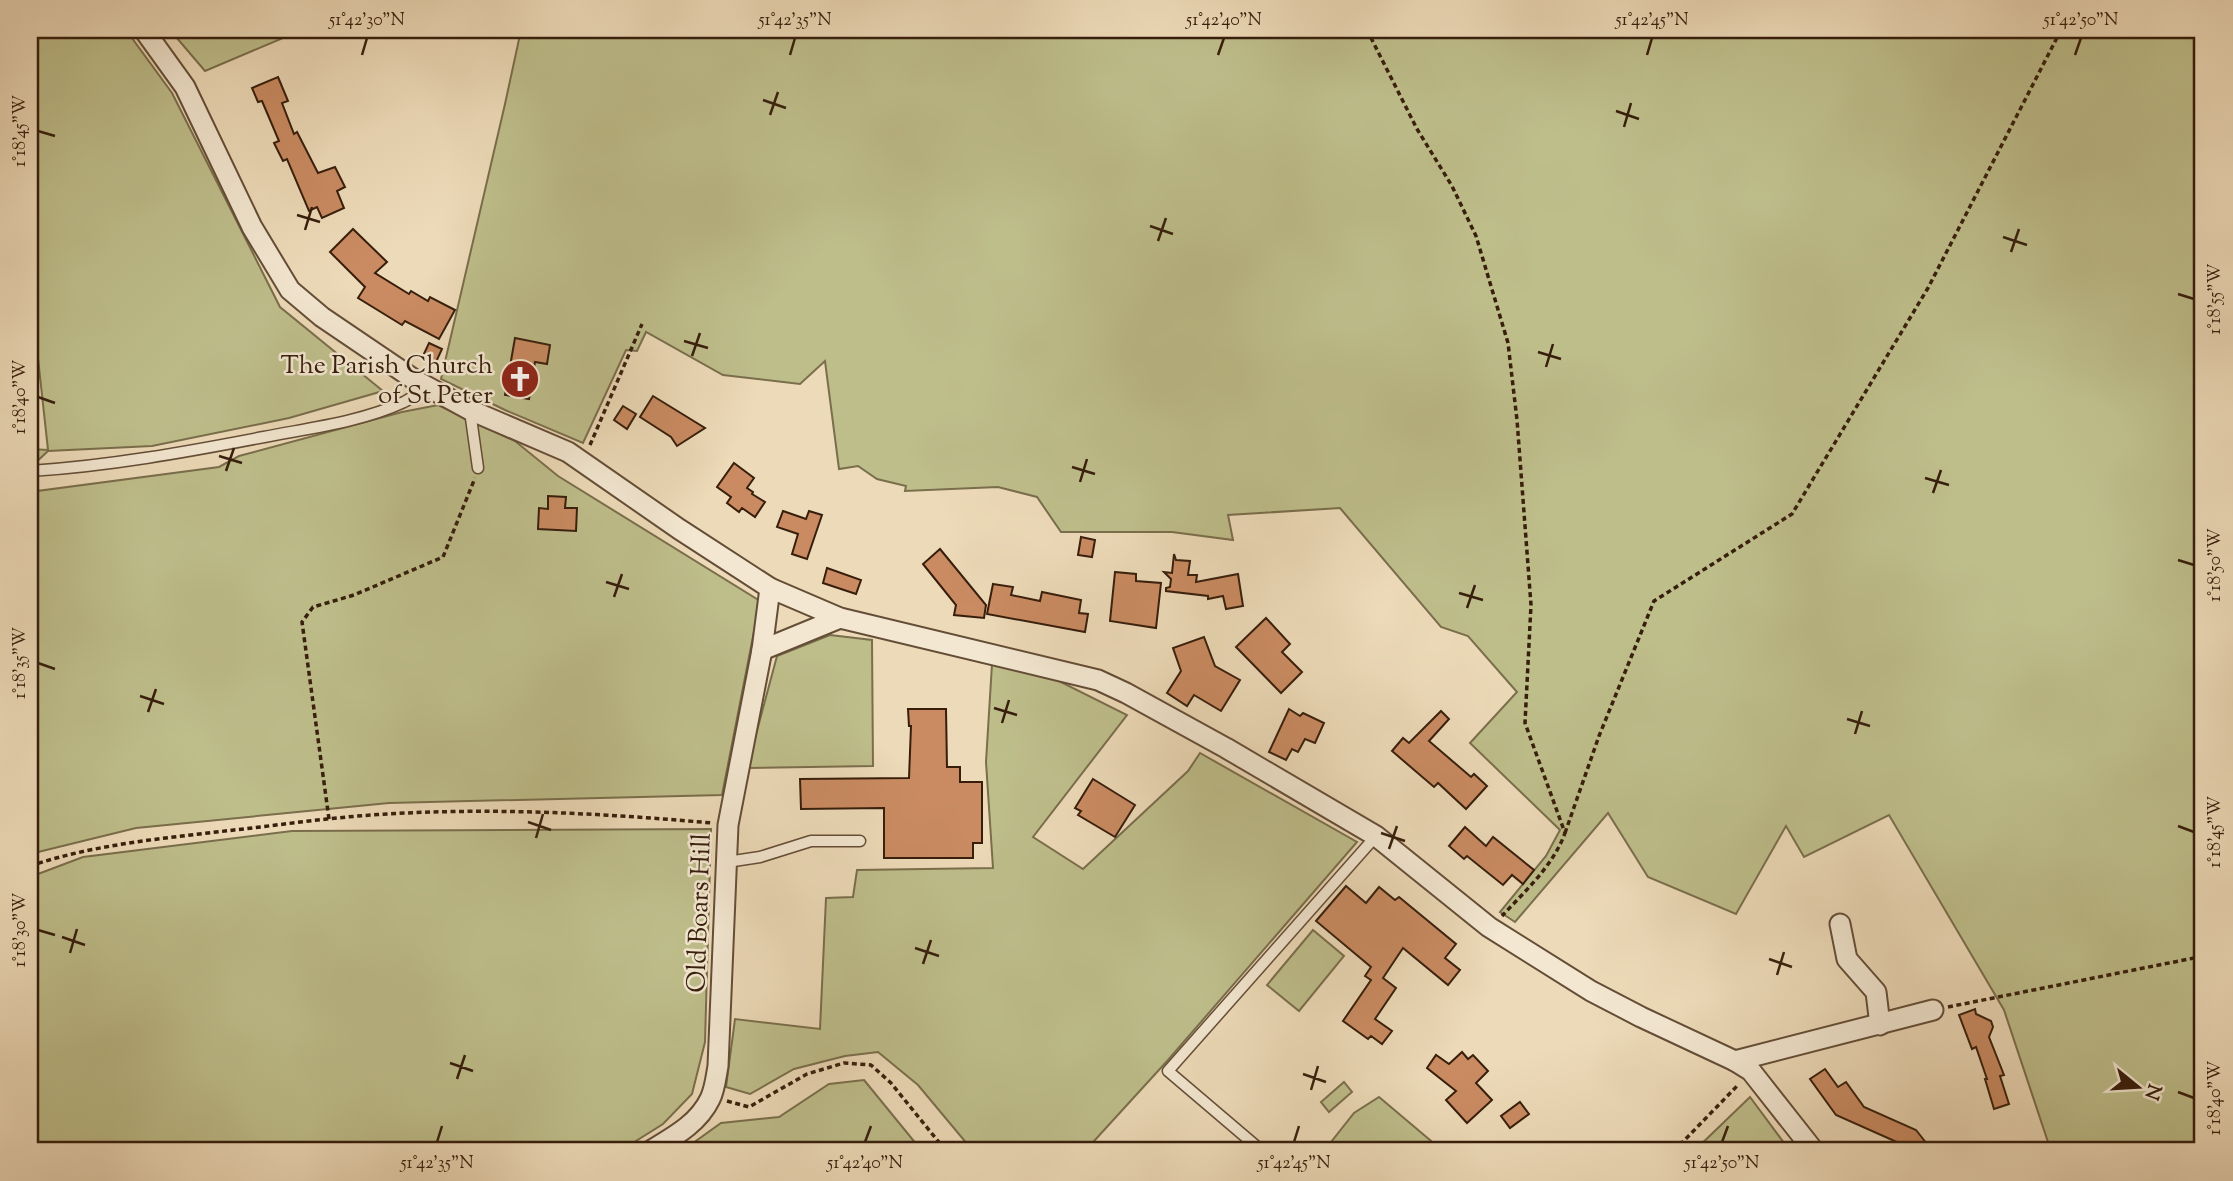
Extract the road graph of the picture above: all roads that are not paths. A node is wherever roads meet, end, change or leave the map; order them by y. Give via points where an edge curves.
1 (144, 30) edge
2 (427, 387) junction
3 (470, 410) junction
4 (478, 468) road end
5 (30, 471) edge
6 (770, 588) junction
7 (840, 618) junction
8 (762, 650) junction
9 (1376, 836) junction
10 (860, 841) dead end
11 (727, 862) junction
12 (1840, 924) dead end
13 (1933, 1010) road end
14 (1880, 1025) junction
15 (1743, 1066) junction
16 (650, 1151) edge
17 (1262, 1151) edge
18 (1814, 1151) edge

1 - 2 street via 185,87 252,227 290,289 322,317
2 - 3 street
2 - 5 lane via 406,401 315,428 163,457
3 - 4 lane
3 - 6 street via 568,452
6 - 7 street
6 - 8 street, Old Boars Hill
7 - 8 street
7 - 9 street via 1098,680
8 - 11 street, Old Boars Hill via 728,825
9 - 15 street via 1489,927 1591,991
9 - 17 lane via 1168,1071
10 - 11 lane via 811,841 760,858
11 - 16 street, Old Boars Hill via 718,1066 711,1098 700,1116
12 - 14 street via 1847,959 1875,992
13 - 14 street
14 - 15 street
15 - 18 street

